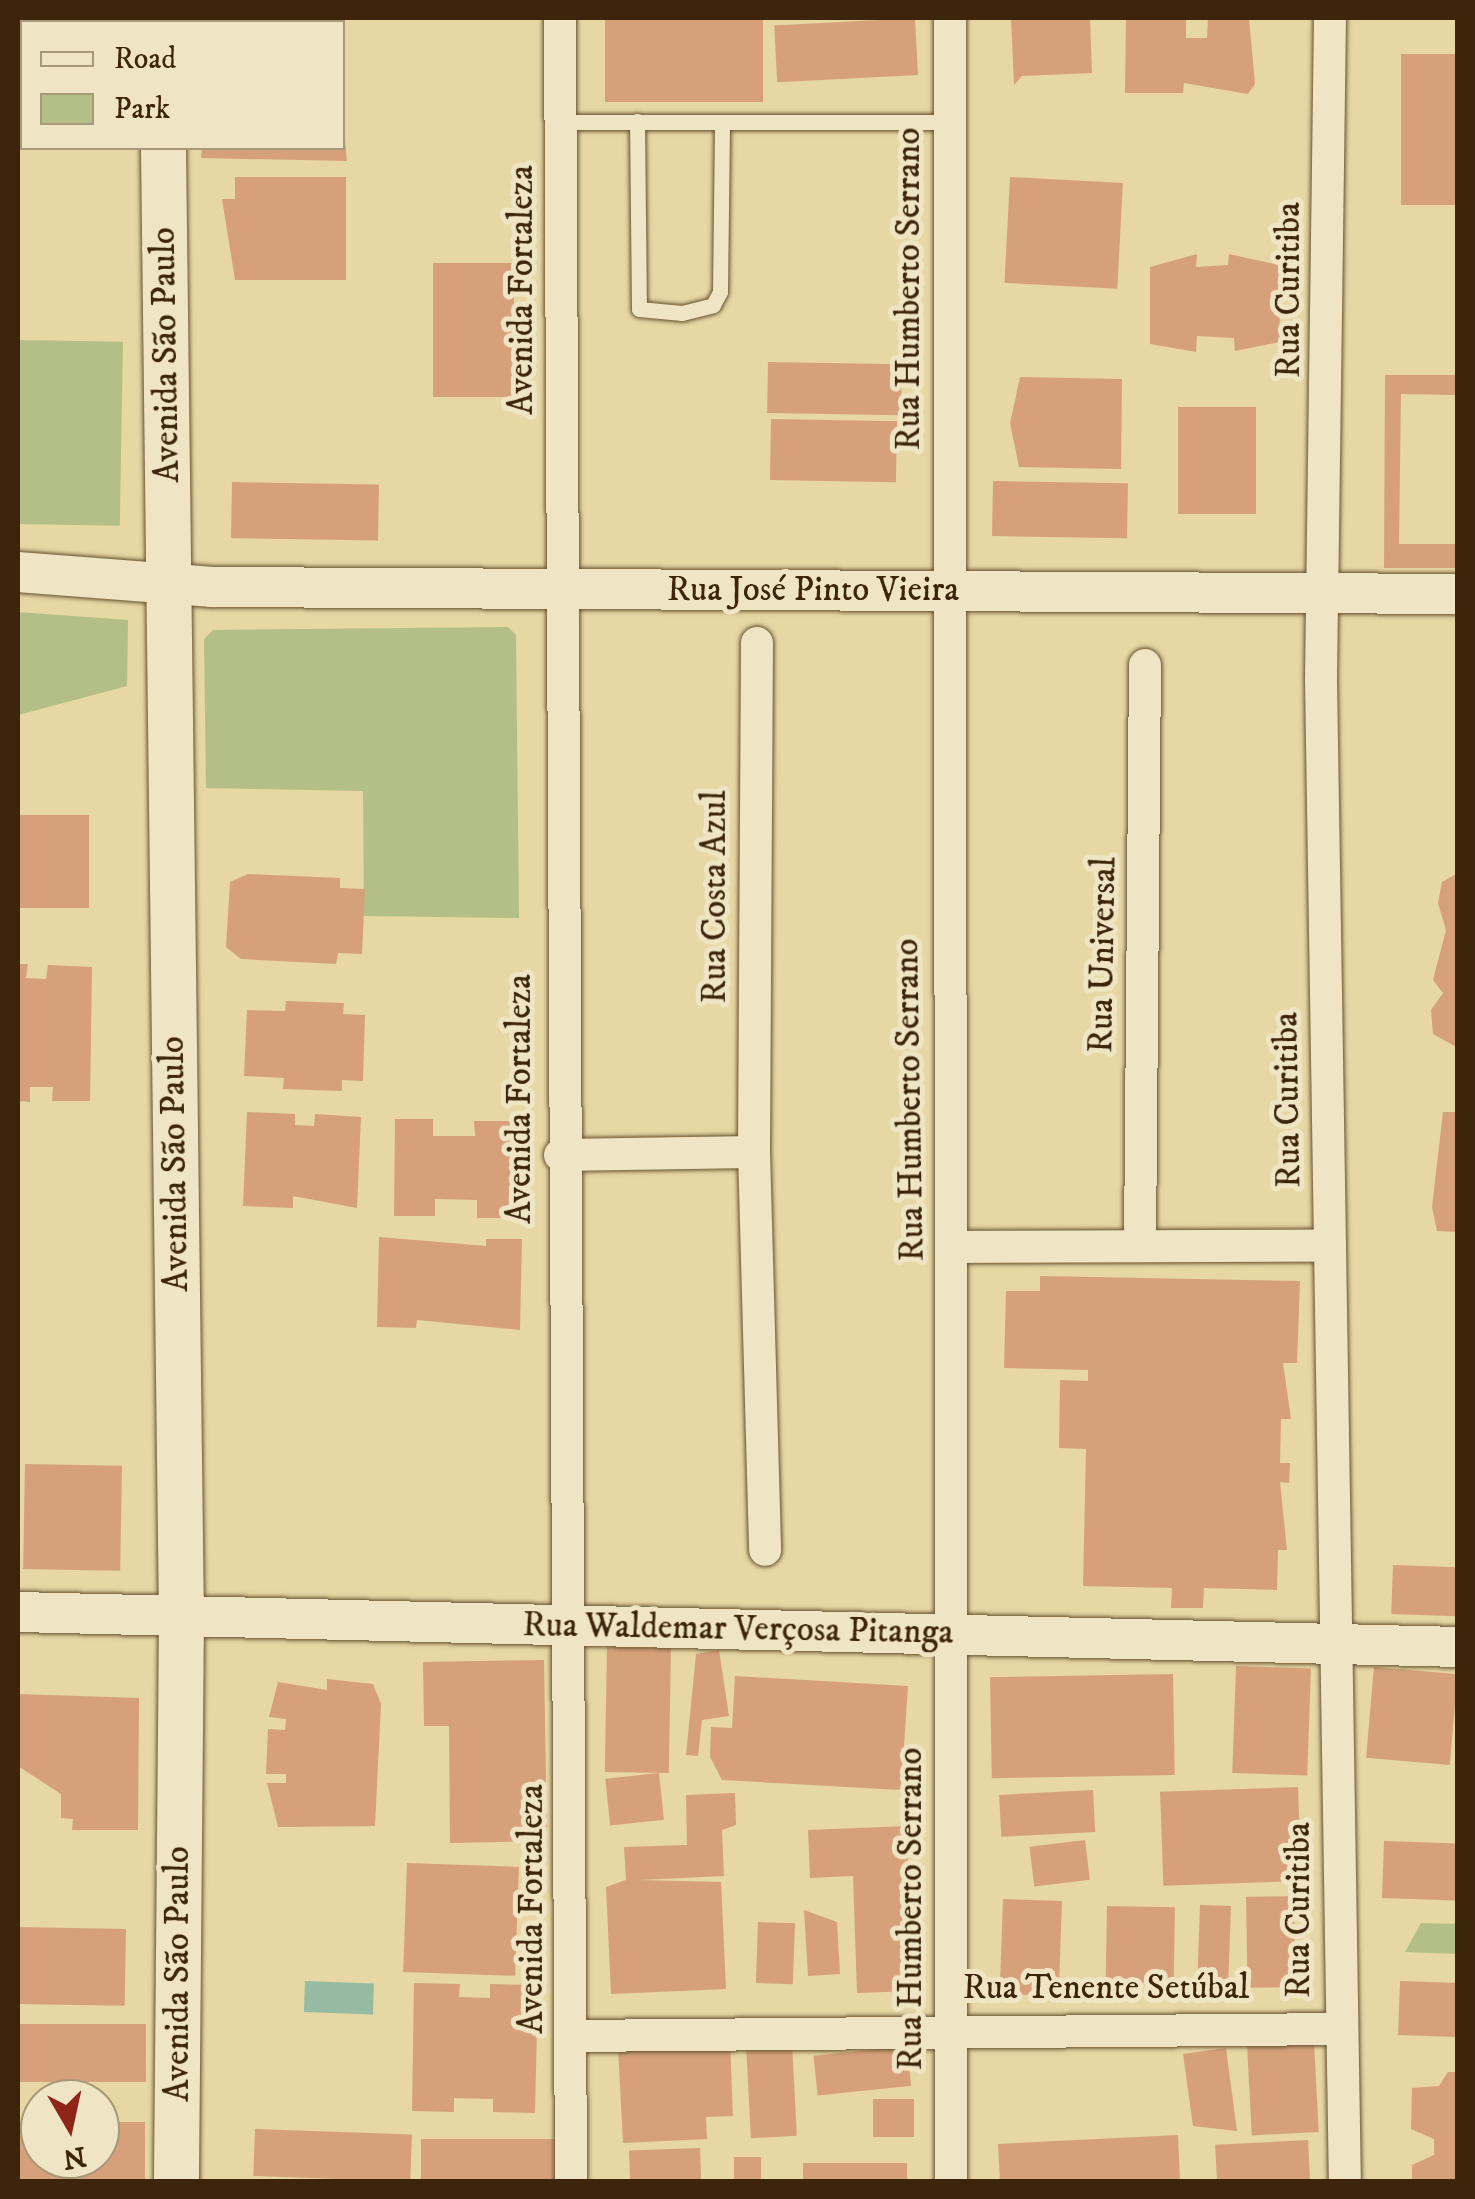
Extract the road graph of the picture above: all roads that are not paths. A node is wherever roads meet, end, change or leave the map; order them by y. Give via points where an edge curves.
1 (560, 18) edge
2 (950, 18) edge
3 (1330, 18) edge
4 (563, 122) junction
5 (636, 122) junction
6 (722, 122) junction
7 (950, 122) junction
8 (163, 150) edge
9 (18, 572) edge
10 (168, 586) junction
11 (565, 588) junction
12 (945, 591) junction
13 (1327, 594) junction
14 (1458, 594) edge
15 (757, 643) dead end
16 (1146, 665) dead end
17 (754, 1152) junction
18 (560, 1155) junction
19 (1140, 1246) junction
20 (1330, 1246) junction
21 (952, 1247) junction
22 (765, 1550) dead end
23 (18, 1612) edge
24 (181, 1616) junction
25 (574, 1626) junction
26 (952, 1632) junction
27 (1338, 1642) junction
28 (1458, 1647) edge
29 (949, 2027) junction
30 (1340, 2030) junction
31 (572, 2036) junction
32 (176, 2182) edge
33 (571, 2182) edge
34 (951, 2182) edge
35 (1344, 2182) edge

1 - 4 street, Avenida Fortaleza
2 - 7 street, Rua Humberto Serrano
3 - 13 street, Rua Curitiba
4 - 5 lane
4 - 11 street, Avenida Fortaleza
5 - 6 lane
5 - 6 lane via 640,309 682,314 712,305 720,292
6 - 7 lane
7 - 12 street, Rua Humberto Serrano
8 - 10 main road, Avenida São Paulo
9 - 10 street, Rua José Pinto Vieira
10 - 11 street, Rua José Pinto Vieira
10 - 24 main road, Avenida São Paulo
11 - 12 street, Rua José Pinto Vieira
11 - 18 street, Avenida Fortaleza
12 - 13 street, Rua José Pinto Vieira
12 - 21 street, Rua Humberto Serrano
13 - 14 street, Rua José Pinto Vieira
13 - 20 street, Rua Curitiba
15 - 17 street, Rua Costa Azul
16 - 19 street, Rua Universal
17 - 18 street
17 - 22 street, Rua Costa Azul
18 - 25 street, Avenida Fortaleza
19 - 20 street
19 - 21 street
20 - 27 street, Rua Curitiba
21 - 26 street, Rua Humberto Serrano
23 - 24 street, Rua Waldemar Verçosa Pitanga
24 - 25 street, Rua Waldemar Verçosa Pitanga
24 - 32 main road, Avenida São Paulo
25 - 26 street, Rua Waldemar Verçosa Pitanga
25 - 31 street, Avenida Fortaleza
26 - 27 street, Rua Waldemar Verçosa Pitanga
26 - 29 street, Rua Humberto Serrano
27 - 28 street, Rua Waldemar Verçosa Pitanga
27 - 30 street, Rua Curitiba
29 - 30 street, Rua Tenente Setúbal
29 - 31 street, Rua Tenente Setúbal
29 - 34 street, Rua Humberto Serrano
30 - 35 street, Rua Curitiba
31 - 33 street, Avenida Fortaleza

